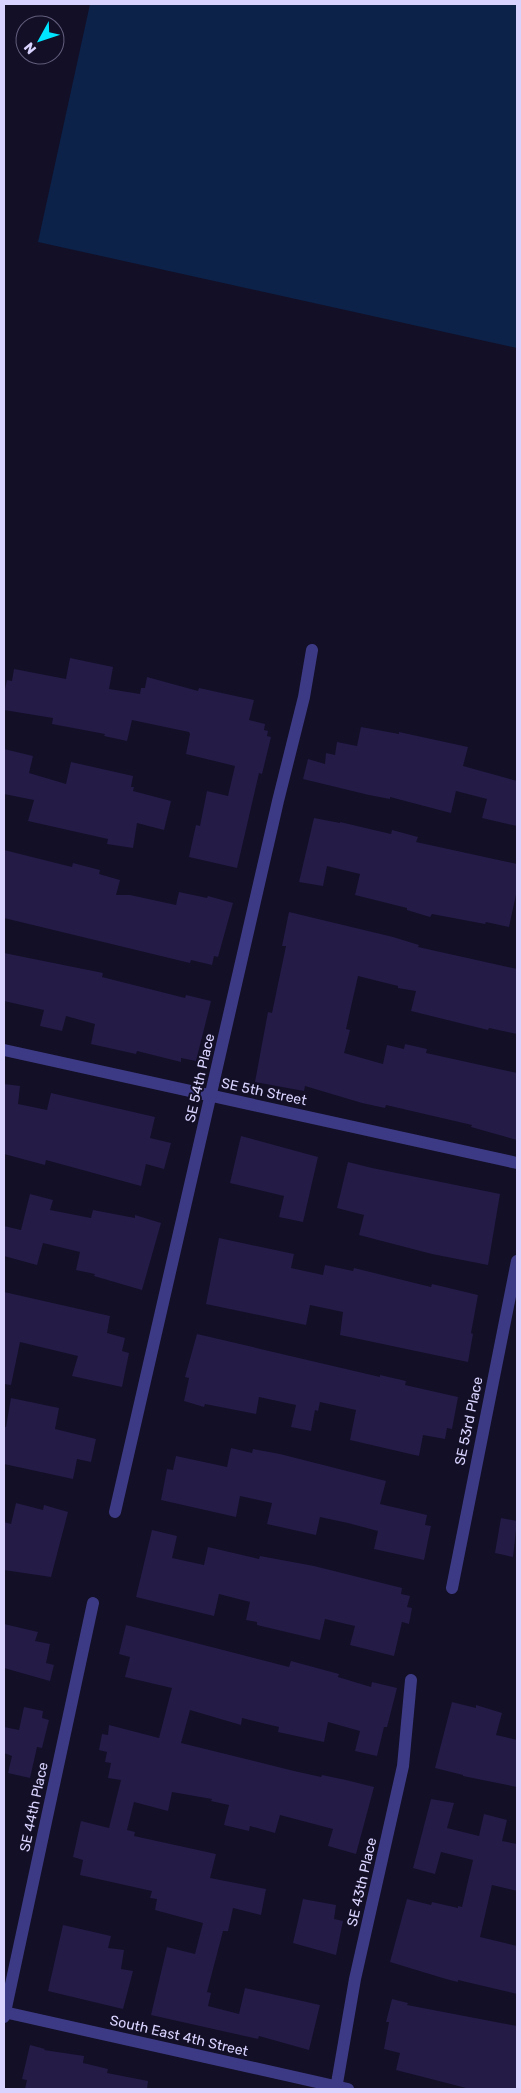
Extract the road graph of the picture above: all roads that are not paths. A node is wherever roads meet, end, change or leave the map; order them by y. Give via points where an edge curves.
1 (312, 650) dead end
2 (4, 1050) edge
3 (212, 1096) junction
4 (517, 1163) edge
5 (517, 1261) edge
6 (115, 1512) dead end
7 (452, 1588) dead end
8 (93, 1603) dead end
9 (411, 1680) dead end
10 (4, 2014) edge
11 (340, 2088) edge

1 - 3 street, SE 54th Place
2 - 3 street, SE 5th Street
3 - 4 street, SE 5th Street
3 - 6 street, SE 54th Place
5 - 7 street, SE 53rd Place
8 - 10 street, SE 44th Place
9 - 11 street, SE 43th Place via 403,1766 355,1978
10 - 11 street, South East 4th Street

